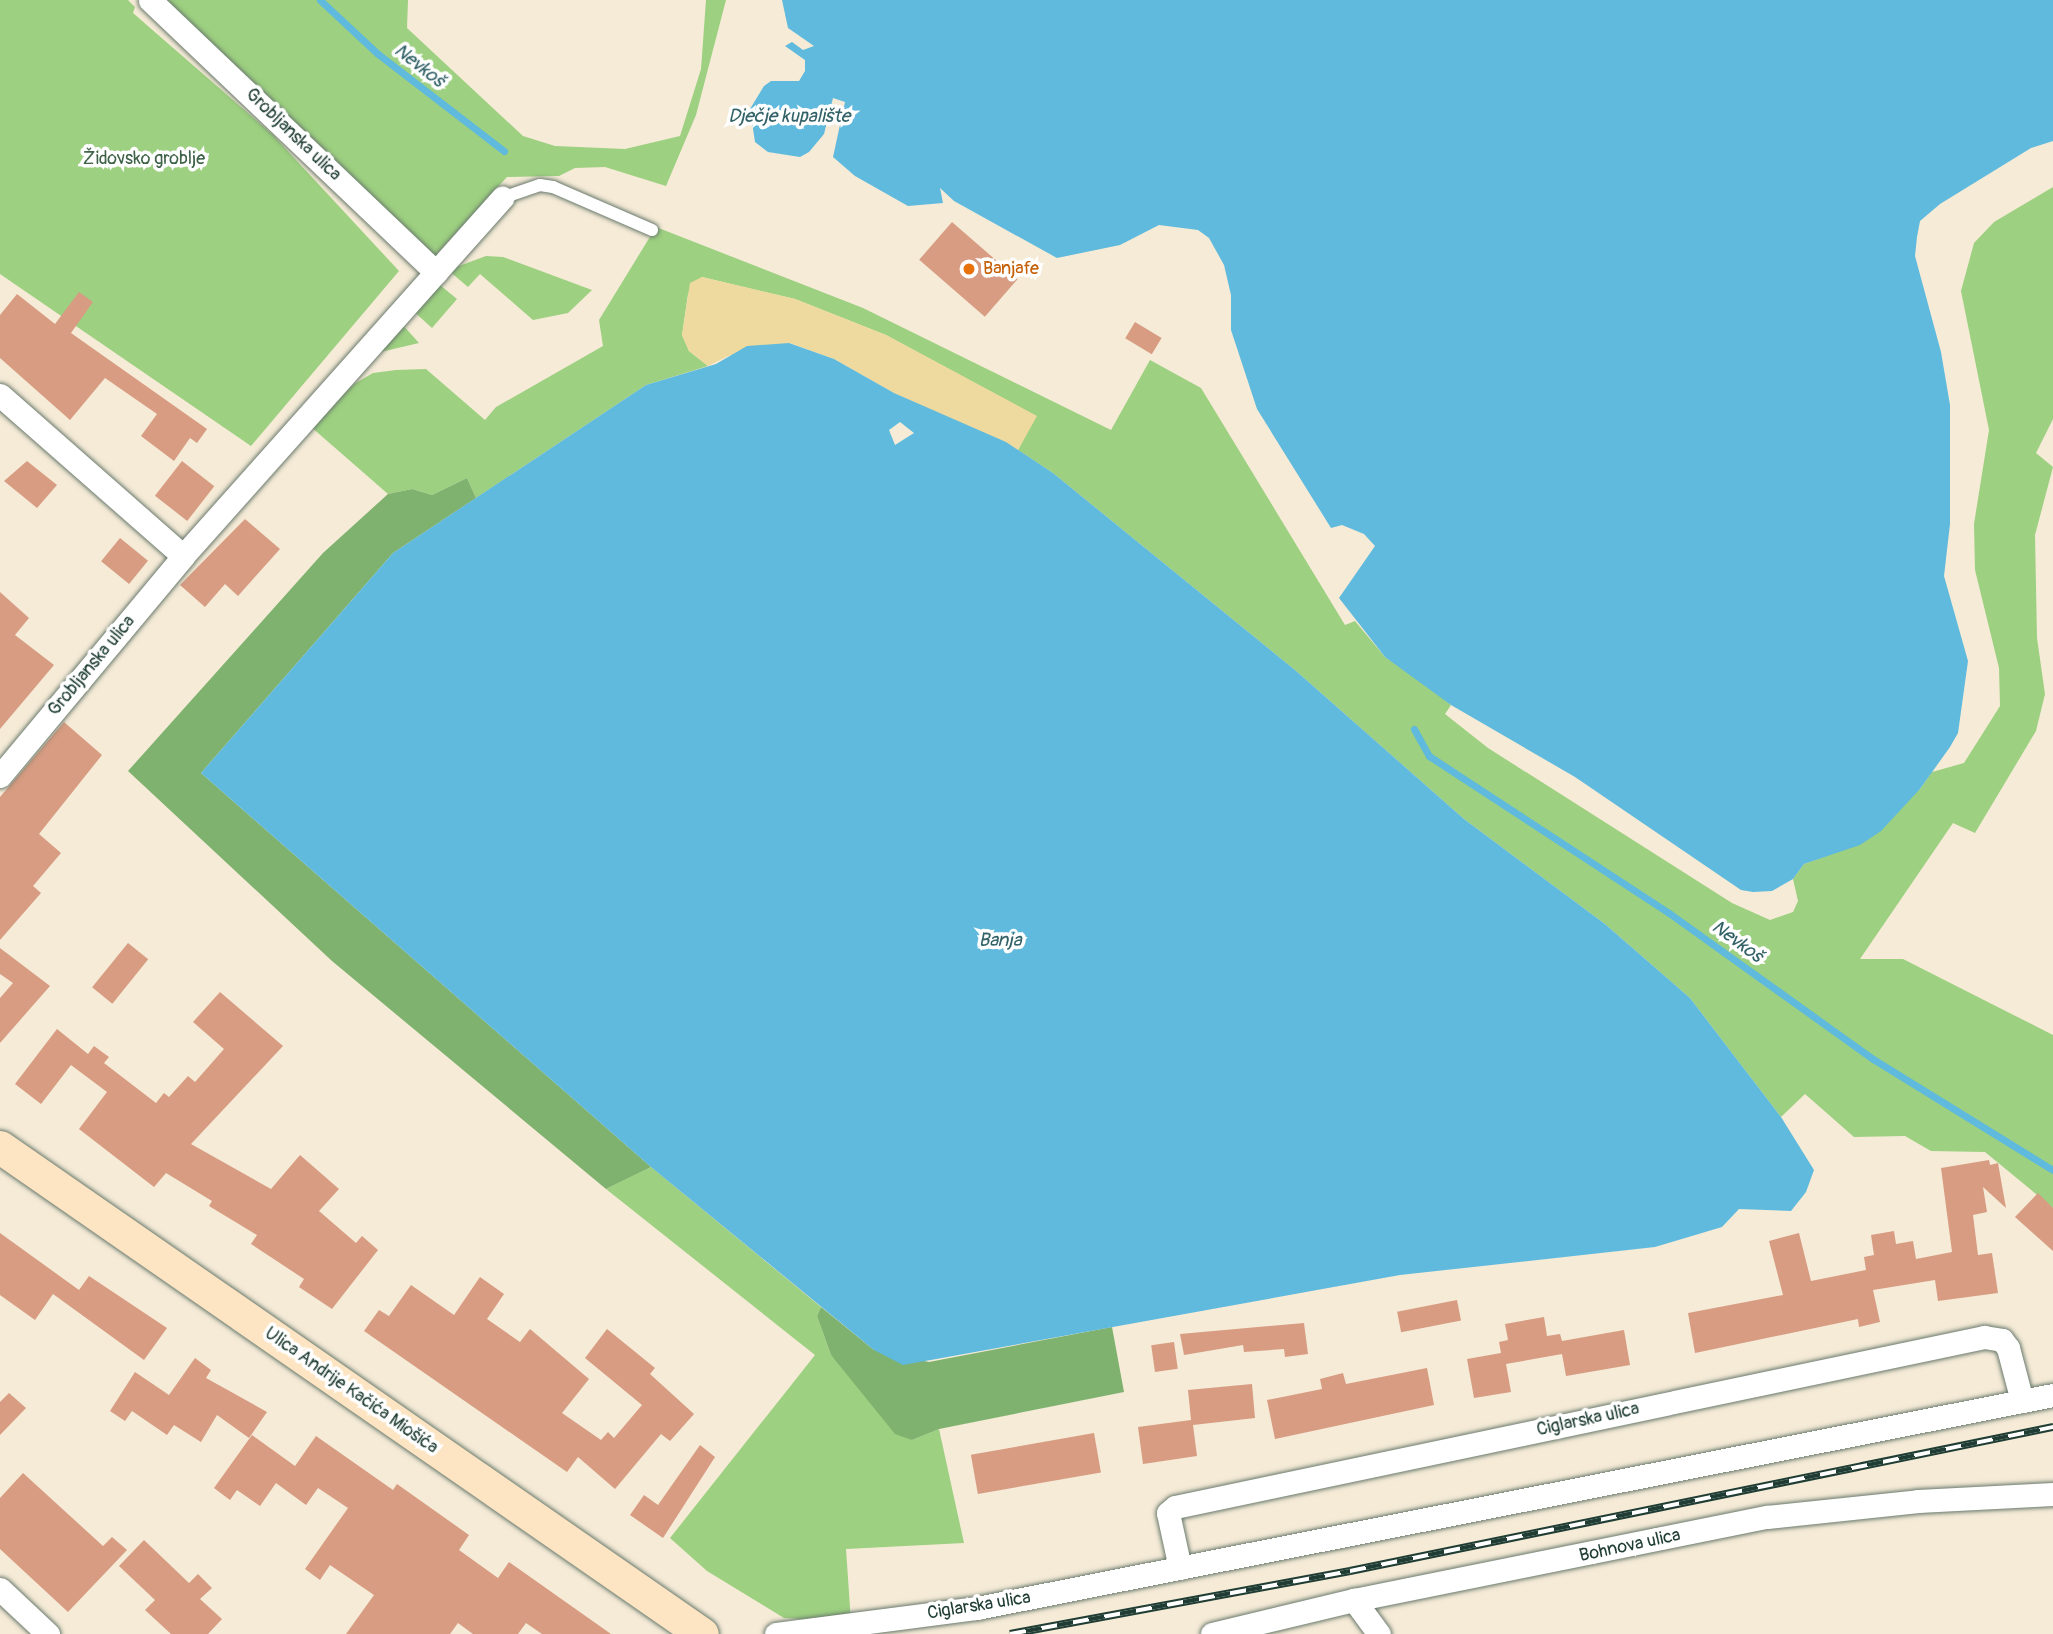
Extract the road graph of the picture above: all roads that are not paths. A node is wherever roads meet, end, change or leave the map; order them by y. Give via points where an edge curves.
1 (150, 0) edge
2 (502, 198) joint
3 (652, 230) dead end
4 (436, 272) junction
5 (0, 395) edge
6 (183, 556) junction
7 (0, 776) edge
8 (0, 1147) edge
9 (2053, 1395) edge
10 (2022, 1401) junction
11 (2053, 1493) edge
12 (1180, 1568) junction
13 (0, 1589) edge
14 (1353, 1600) junction
15 (48, 1634) edge
16 (702, 1634) edge
17 (776, 1634) edge
18 (1212, 1634) edge
19 (1379, 1634) edge

1 - 4 street, Grobljanska ulica
2 - 3 lane via 540,185 553,187
2 - 4 street, Grobljanska ulica
4 - 6 street, Grobljanska ulica
5 - 6 street
6 - 7 street, Grobljanska ulica
8 - 16 main road, Ulica Andrije Kačića Miošića
9 - 10 street, Ciglarska ulica
10 - 12 street, Ciglarska ulica
10 - 12 street, Ciglarska ulica via 2008,1348 2002,1340 1984,1337 1175,1507 1168,1513
11 - 14 street, Bohnova ulica via 1767,1517
12 - 17 street, Ciglarska ulica via 977,1608
13 - 15 street
14 - 18 street, Bohnova ulica
14 - 19 street

